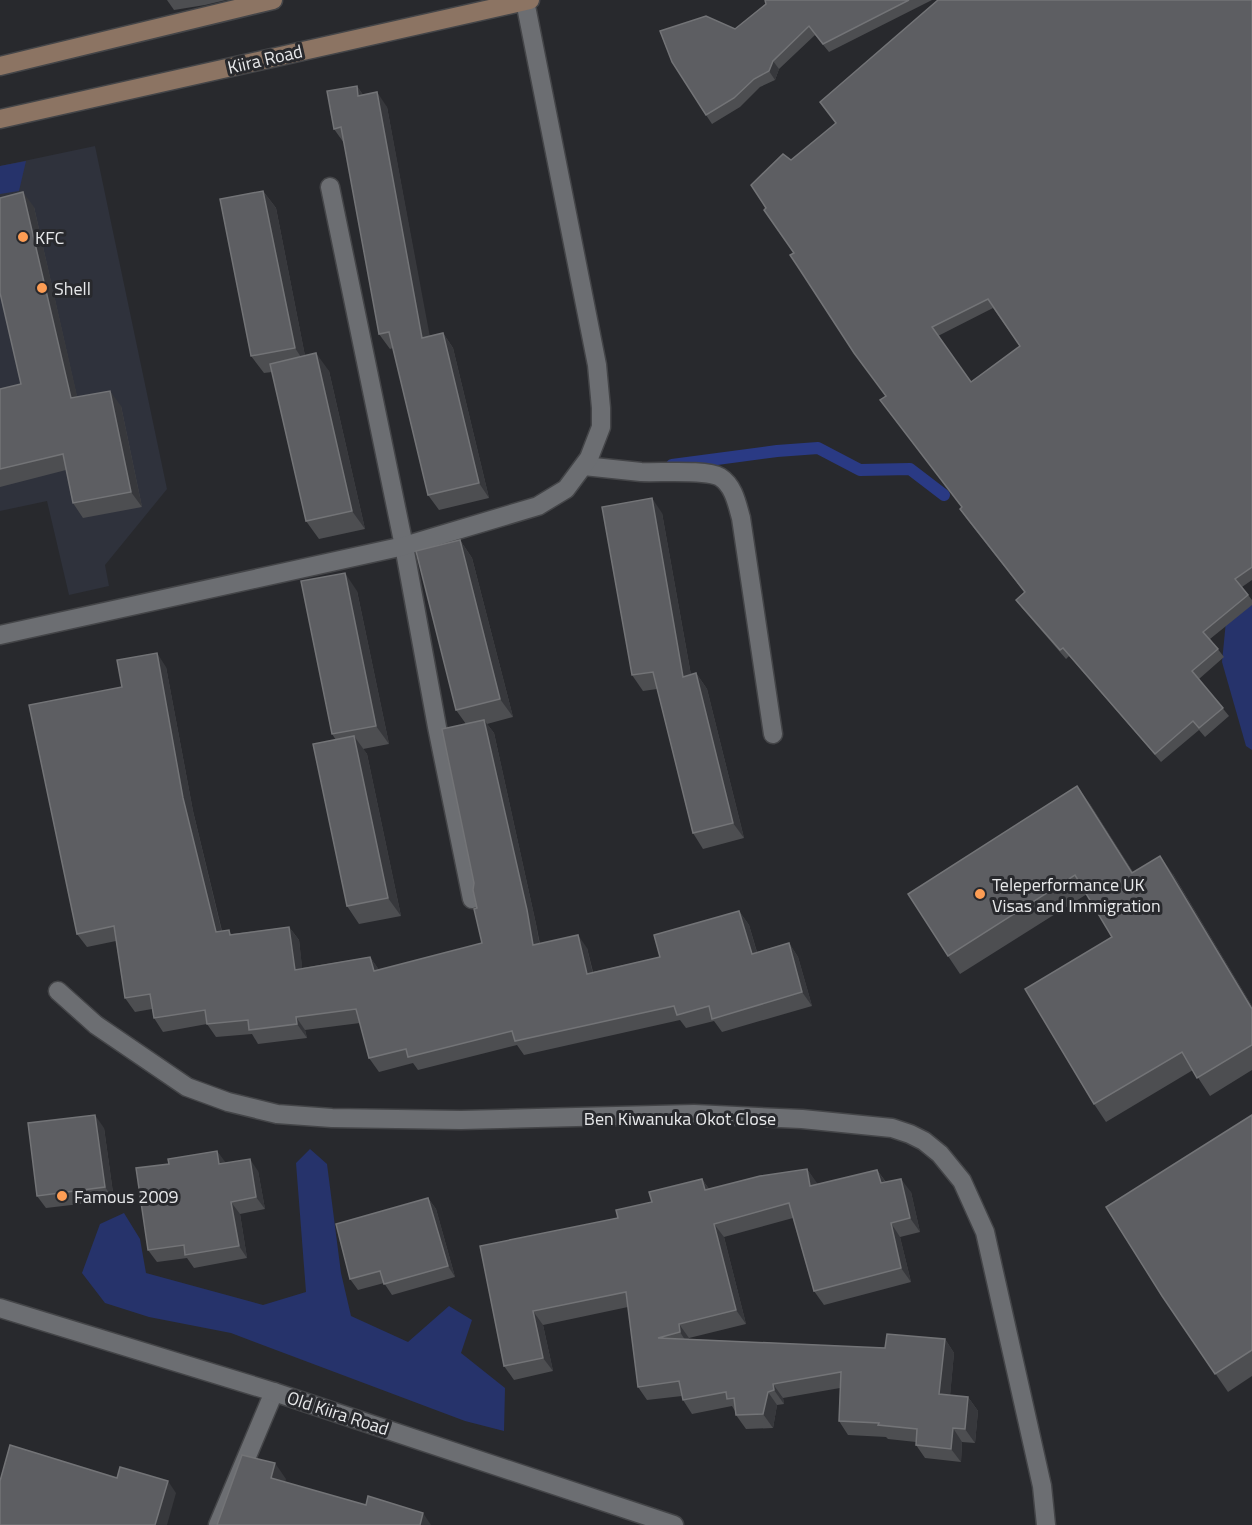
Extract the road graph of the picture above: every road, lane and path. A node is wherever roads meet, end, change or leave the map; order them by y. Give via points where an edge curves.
1 (273, 0) edge
2 (528, 1) edge
3 (0, 66) edge
4 (0, 119) edge
5 (330, 187) dead end
6 (584, 466) junction
7 (404, 546) junction
8 (0, 635) edge
9 (773, 734) dead end
10 (472, 899) edge
11 (58, 991) dead end
12 (0, 1308) edge
13 (274, 1392) junction
14 (218, 1525) edge
15 (674, 1525) edge
16 (1046, 1525) edge

1 - 3 main road
2 - 4 main road, Kiira Road
2 - 6 street via 597,365 601,427
5 - 7 street
6 - 7 street via 566,489 538,506
6 - 9 street via 718,476 733,492 754,592
7 - 8 street
7 - 10 street
11 - 16 street, Ben Kiwanuka Okot Close via 96,1025 187,1087 277,1114 461,1120 694,1114 892,1128 924,1141 962,1181 985,1232 1042,1486
12 - 13 street, Old Kiira Road
13 - 14 street
13 - 15 street, Old Kiira Road

